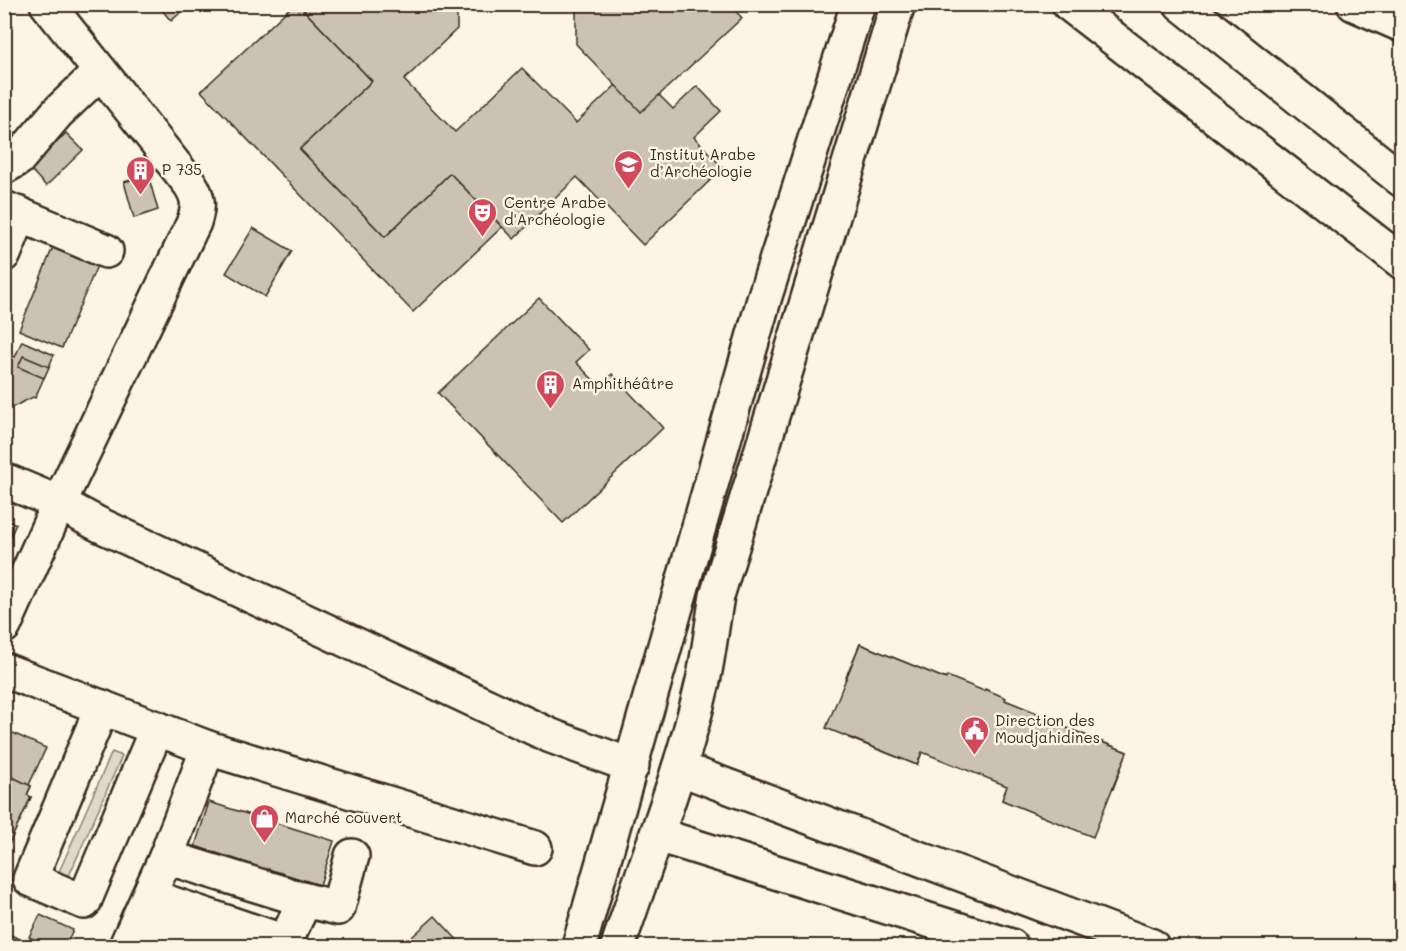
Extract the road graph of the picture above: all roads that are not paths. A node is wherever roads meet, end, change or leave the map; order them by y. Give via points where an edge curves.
1 (47, 4) edge
2 (858, 4) edge
3 (898, 4) edge
4 (1069, 4) edge
5 (1181, 4) edge
6 (1354, 4) edge
7 (1401, 25) edge
8 (100, 72) junction
9 (4, 167) edge
10 (1401, 180) edge
11 (12, 211) edge
12 (106, 250) dead end
13 (4, 254) edge
14 (1401, 262) edge
15 (4, 480) edge
16 (59, 503) junction
17 (4, 626) edge
18 (4, 670) edge
19 (102, 707) junction
20 (157, 728) junction
21 (208, 748) junction
22 (632, 766) junction
23 (679, 768) junction
24 (658, 835) junction
25 (535, 848) dead end
26 (352, 856) dead end
27 (147, 899) edge
28 (292, 927) edge
29 (208, 946) edge
30 (579, 946) edge
31 (618, 946) edge
32 (1011, 946) edge
33 (1152, 946) edge

1 - 8 street
2 - 22 street via 765,296
3 - 23 street via 717,596 703,681
4 - 14 street
5 - 10 street
6 - 7 street
8 - 9 street via 57,113 18,159
8 - 16 street via 190,184 199,202 194,222
11 - 12 street
11 - 13 street
15 - 16 street
16 - 17 street
16 - 22 street via 551,736
18 - 19 street
19 - 20 street
19 - 20 street via 30,879 84,902
20 - 21 street
21 - 25 street
21 - 27 street
22 - 30 street
23 - 24 street
23 - 33 street
24 - 31 street
24 - 32 street
26 - 28 street via 338,908
27 - 28 street
27 - 29 street

